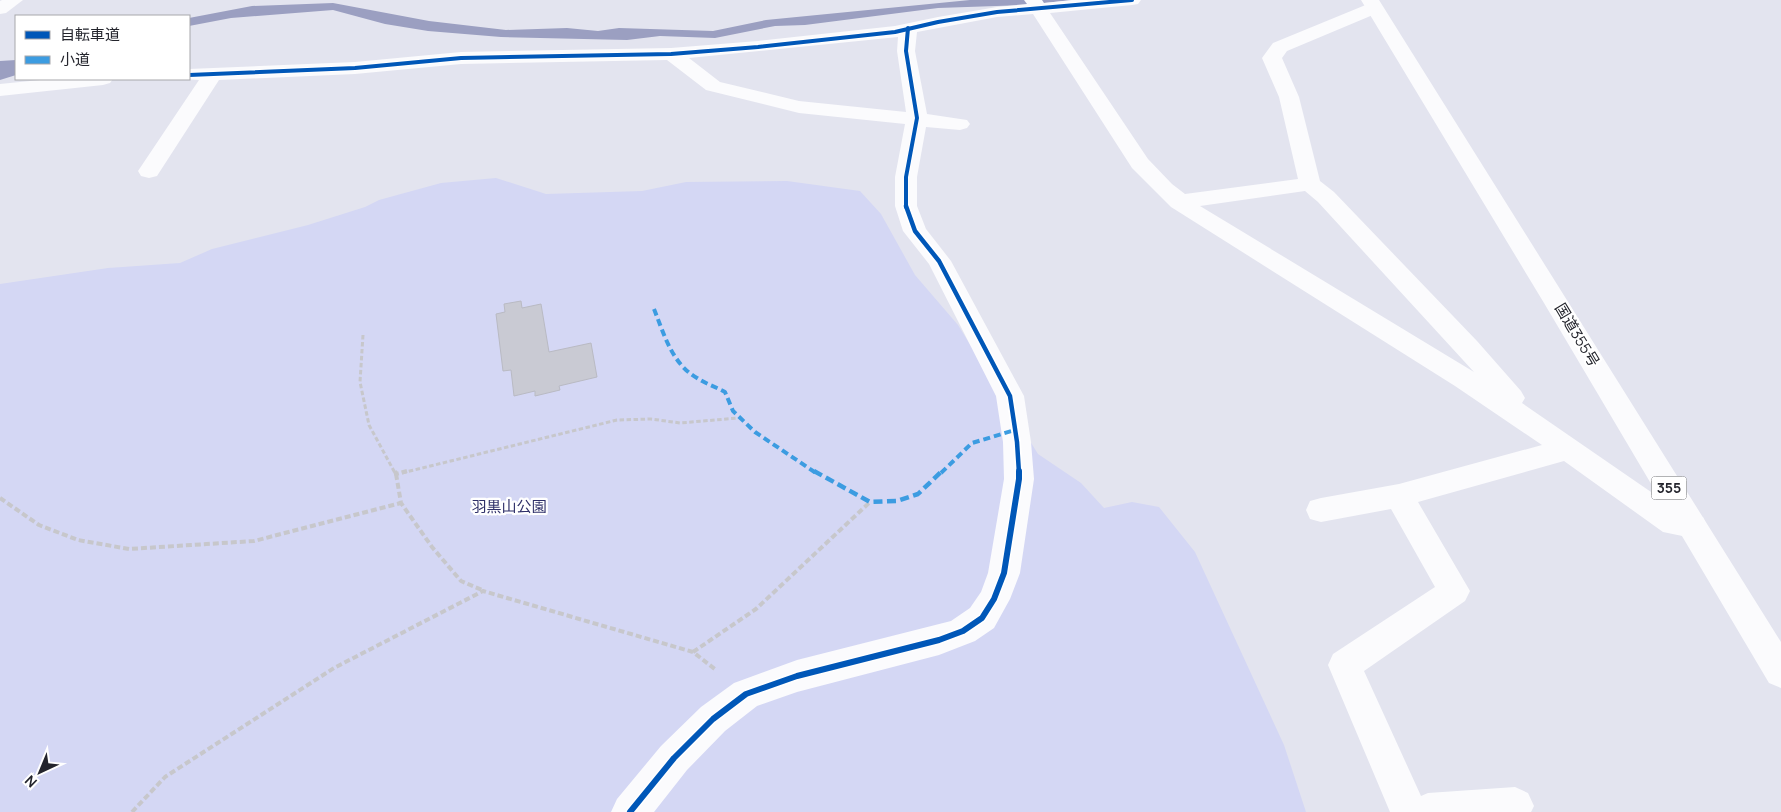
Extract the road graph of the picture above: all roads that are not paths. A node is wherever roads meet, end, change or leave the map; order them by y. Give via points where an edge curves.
1 (14, 0) edge
2 (1132, 0) edge
3 (1372, 4) edge
4 (1036, 5) edge
5 (0, 9) edge
6 (908, 28) junction
7 (671, 54) junction
8 (213, 74) junction
9 (190, 75) edge
10 (94, 80) edge
11 (0, 90) edge
12 (917, 118) junction
13 (960, 124) dead end
14 (149, 171) dead end
15 (1310, 184) junction
16 (1180, 202) junction
17 (1531, 422) junction
18 (1567, 449) junction
19 (1399, 496) junction
20 (1321, 510) dead end
21 (1692, 526) junction
22 (1781, 672) edge
23 (1515, 806) dead end
24 (630, 812) edge
25 (1409, 812) edge
26 (1428, 812) edge

1 - 5 main road
2 - 4 main road
3 - 15 main road via 1280,47 1272,58 1289,96
3 - 21 main road, 国道355号 / 355
4 - 6 main road
4 - 16 main road via 1140,163
6 - 7 main road via 896,32
6 - 12 main road via 906,51
7 - 8 main road via 461,58 355,68
7 - 12 main road via 714,86 799,106
8 - 9 main road
8 - 14 main road
10 - 11 main road
12 - 13 main road
12 - 24 main road via 906,177 906,206 915,231 939,261 1010,396 1019,479 1004,573 994,599 982,618 963,631 797,676 746,694 714,719 674,758
15 - 16 main road
15 - 17 main road via 1326,197 1468,348
16 - 17 main road
17 - 18 main road
18 - 19 main road
18 - 21 main road via 1662,516 1674,523
19 - 20 main road
19 - 25 main road via 1454,591 1345,664
21 - 22 main road, 国道355号 / 355
23 - 26 main road

